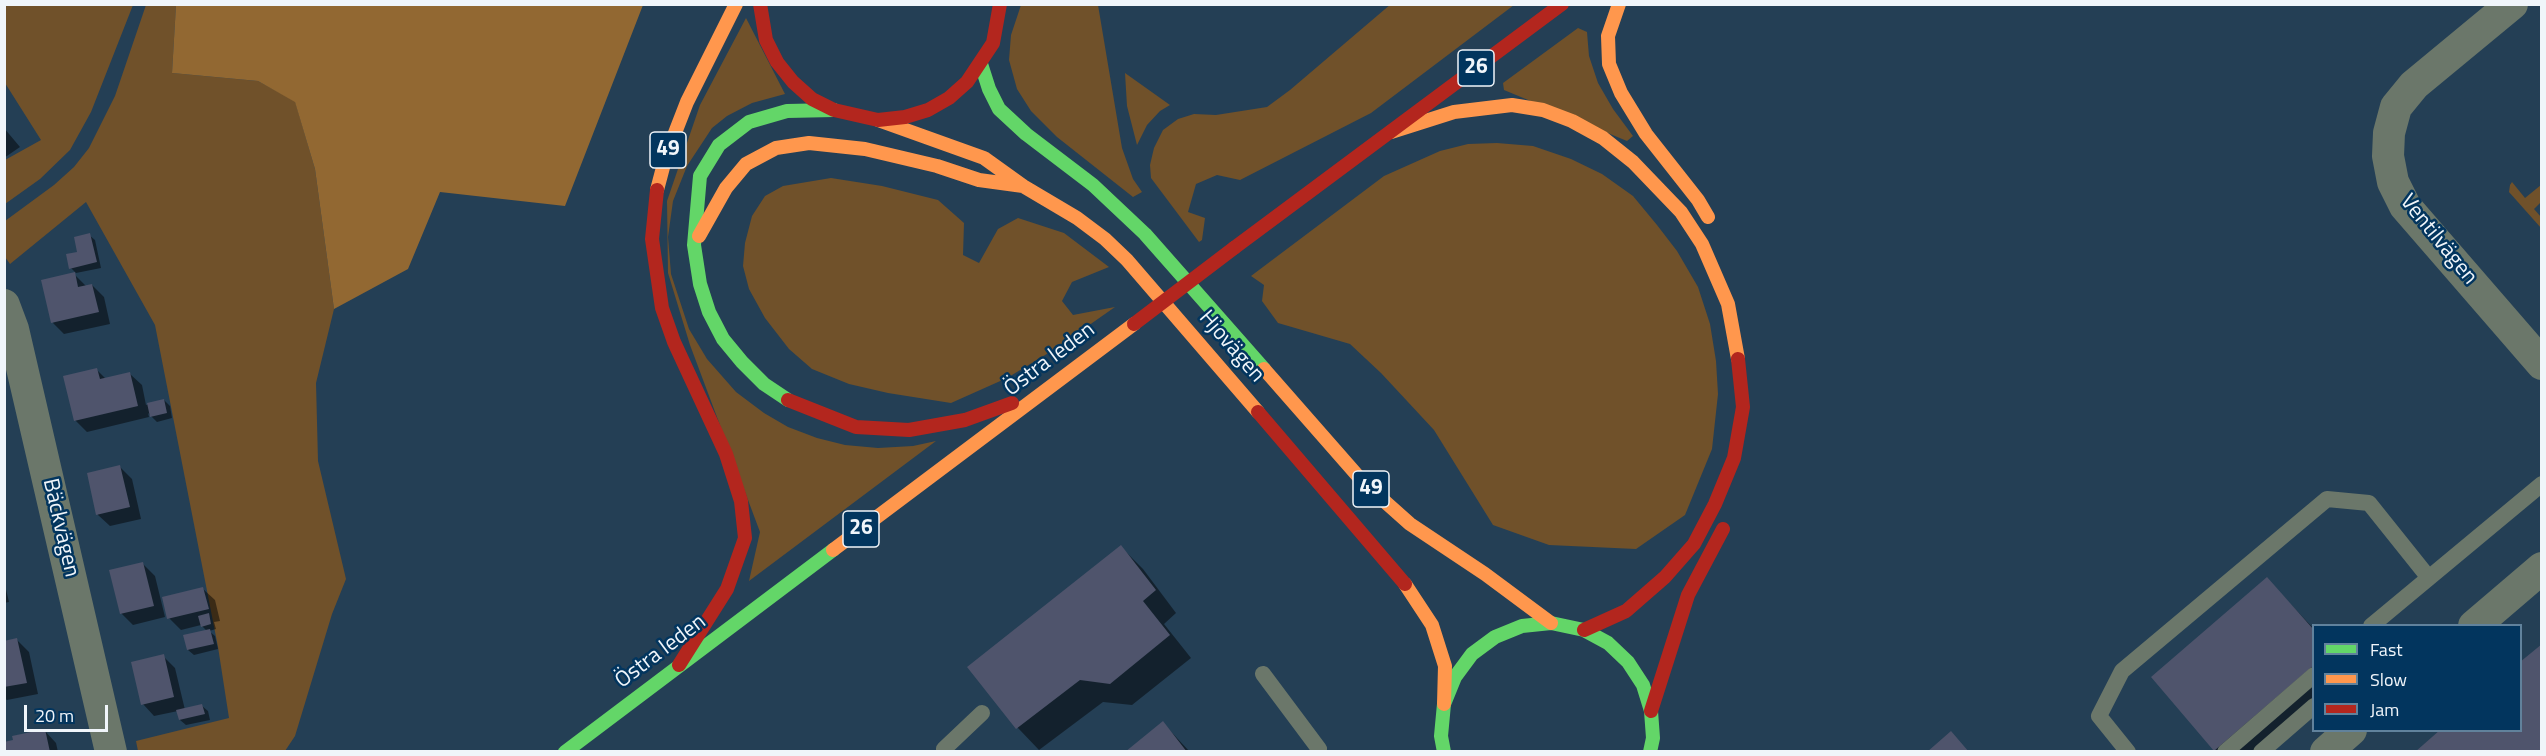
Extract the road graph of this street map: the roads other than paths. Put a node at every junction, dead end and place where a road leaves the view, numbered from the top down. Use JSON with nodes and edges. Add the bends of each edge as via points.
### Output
{"nodes":[{"id":1,"x":736,"y":4,"type":"edge"},
{"id":2,"x":760,"y":4,"type":"edge"},
{"id":3,"x":1562,"y":4,"type":"edge"},
{"id":4,"x":1619,"y":4,"type":"edge"},
{"id":5,"x":2512,"y":4,"type":"edge"},
{"id":6,"x":1001,"y":11,"type":"edge"},
{"id":7,"x":981,"y":64,"type":"junction"},
{"id":8,"x":834,"y":110,"type":"junction"},
{"id":9,"x":878,"y":120,"type":"junction"},
{"id":10,"x":1390,"y":132,"type":"junction"},
{"id":11,"x":1023,"y":186,"type":"junction"},
{"id":12,"x":1715,"y":229,"type":"dead end"},
{"id":13,"x":693,"y":245,"type":"junction"},
{"id":14,"x":4,"y":305,"type":"edge"},
{"id":15,"x":2541,"y":364,"type":"edge"},
{"id":16,"x":1042,"y":393,"type":"junction"},
{"id":17,"x":2541,"y":484,"type":"edge"},
{"id":18,"x":1727,"y":520,"type":"dead end"},
{"id":19,"x":2541,"y":568,"type":"edge"},
{"id":20,"x":2429,"y":578,"type":"junction"},
{"id":21,"x":1551,"y":624,"type":"junction"},
{"id":22,"x":2374,"y":624,"type":"edge"},
{"id":23,"x":2476,"y":624,"type":"edge"},
{"id":24,"x":1584,"y":630,"type":"junction"},
{"id":25,"x":679,"y":665,"type":"junction"},
{"id":26,"x":1263,"y":674,"type":"dead end"},
{"id":27,"x":2312,"y":676,"type":"edge"},
{"id":28,"x":1444,"y":704,"type":"junction"},
{"id":29,"x":2312,"y":707,"type":"edge"},
{"id":30,"x":1651,"y":711,"type":"junction"},
{"id":31,"x":982,"y":713,"type":"dead end"},
{"id":32,"x":111,"y":752,"type":"edge"},
{"id":33,"x":565,"y":752,"type":"edge"},
{"id":34,"x":945,"y":752,"type":"edge"},
{"id":35,"x":1318,"y":752,"type":"edge"},
{"id":36,"x":1444,"y":752,"type":"edge"},
{"id":37,"x":1650,"y":752,"type":"edge"},
{"id":38,"x":2128,"y":752,"type":"edge"},
{"id":39,"x":2225,"y":752,"type":"edge"},
{"id":40,"x":2261,"y":752,"type":"edge"}],
"edges":[{"from":1,"to":25,"type":"main road","number":"49","via":[[687,102],[654,201],[652,240],[662,308],[726,454],[741,501],[745,538],[727,589]]},
{"from":2,"to":8,"type":"main road","via":[[766,40],[777,62],[812,99]]},
{"from":3,"to":10,"type":"main road","name":"Östra leden","number":"26"},
{"from":4,"to":12,"type":"main road","via":[[1608,36],[1609,64],[1621,93]]},
{"from":5,"to":15,"type":"street","name":"Ventilvägen","via":[[2414,85],[2396,107],[2388,156],[2393,182],[2405,206]]},
{"from":6,"to":7,"type":"main road","via":[[993,43]]},
{"from":7,"to":9,"type":"main road","via":[[949,98],[928,110]]},
{"from":7,"to":21,"type":"main road","name":"Hjovägen","number":"49","via":[[999,109],[1093,185],[1145,234],[1364,483],[1410,524]]},
{"from":8,"to":9,"type":"main road"},
{"from":8,"to":13,"type":"main road","via":[[787,111],[749,122],[719,145],[700,176]]},
{"from":9,"to":11,"type":"main road","name":"Hjovägen","number":"49","via":[[984,158]]},
{"from":10,"to":16,"type":"main road","name":"Östra leden","number":"26","bridge":true},
{"from":10,"to":24,"type":"main road","via":[[1454,112],[1512,105],[1543,110],[1572,121],[1603,138],[1633,162],[1681,212],[1702,244],[1728,304],[1740,362],[1743,407],[1734,458],[1715,504],[1694,544],[1665,577],[1626,611]]},
{"from":11,"to":13,"type":"main road","via":[[979,180],[865,149],[809,143],[776,148],[746,164],[726,188]]},
{"from":11,"to":28,"type":"main road","name":"Hjovägen","number":"49","via":[[1077,218],[1127,260],[1403,581],[1432,625],[1445,666]]},
{"from":13,"to":16,"type":"main road","via":[[700,284],[723,339],[764,384],[793,403],[826,417],[855,427],[909,430],[965,420]]},
{"from":14,"to":32,"type":"street","name":"Bäckvägen"},
{"from":16,"to":25,"type":"main road","name":"Östra leden","number":"26"},
{"from":17,"to":20,"type":"lane"},
{"from":18,"to":30,"type":"main road","via":[[1688,595]]},
{"from":19,"to":23,"type":"street"},
{"from":20,"to":22,"type":"lane"},
{"from":20,"to":38,"type":"lane","via":[[2368,503],[2327,499],[2122,671],[2099,716]]},
{"from":21,"to":24,"type":"main road","number":"49"},
{"from":21,"to":28,"type":"main road","number":"49","via":[[1522,626],[1495,637],[1472,654],[1455,677]]},
{"from":24,"to":30,"type":"main road","number":"49","via":[[1608,643],[1628,662],[1643,685]]},
{"from":25,"to":33,"type":"main road","name":"Östra leden","number":"26"},
{"from":26,"to":35,"type":"lane"},
{"from":27,"to":39,"type":"lane"},
{"from":28,"to":36,"type":"main road","number":"49"},
{"from":29,"to":40,"type":"lane"},
{"from":30,"to":37,"type":"main road","number":"49"},
{"from":31,"to":34,"type":"lane"}]}
